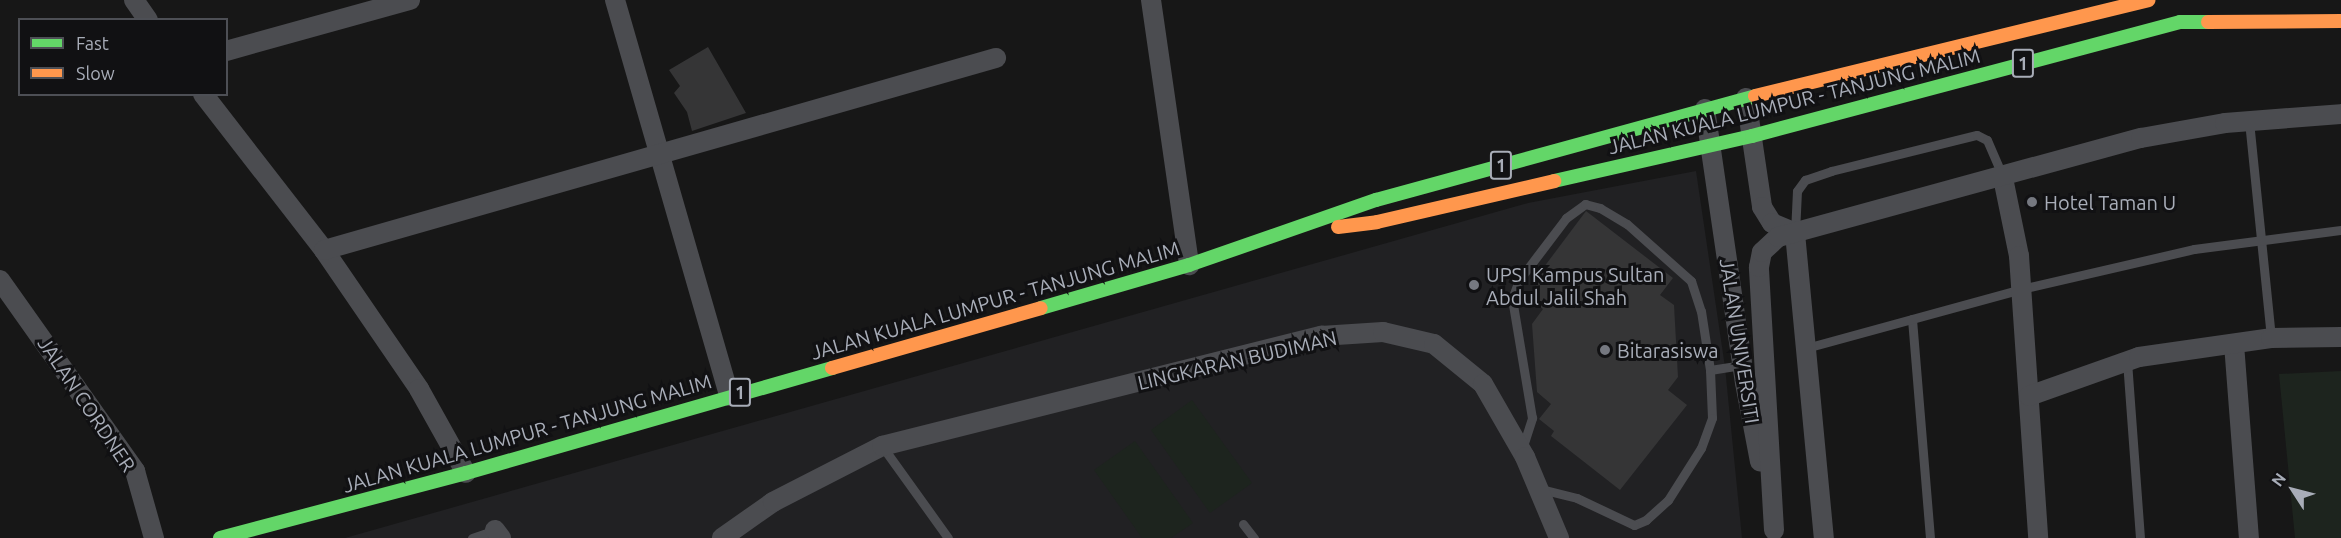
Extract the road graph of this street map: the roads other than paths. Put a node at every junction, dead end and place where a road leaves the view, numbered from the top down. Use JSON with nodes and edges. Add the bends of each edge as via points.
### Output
{"nodes":[{"id":1,"x":134,"y":0,"type":"edge"},
{"id":2,"x":410,"y":0,"type":"edge"},
{"id":3,"x":615,"y":0,"type":"edge"},
{"id":4,"x":1151,"y":0,"type":"edge"},
{"id":5,"x":2148,"y":0,"type":"edge"},
{"id":6,"x":147,"y":18,"type":"edge"},
{"id":7,"x":2341,"y":21,"type":"edge"},
{"id":8,"x":228,"y":50,"type":"edge"},
{"id":9,"x":996,"y":58,"type":"dead end"},
{"id":10,"x":205,"y":96,"type":"edge"},
{"id":11,"x":1746,"y":98,"type":"junction"},
{"id":12,"x":1705,"y":109,"type":"junction"},
{"id":13,"x":2341,"y":114,"type":"edge"},
{"id":14,"x":2249,"y":121,"type":"junction"},
{"id":15,"x":1752,"y":136,"type":"junction"},
{"id":16,"x":1710,"y":143,"type":"junction"},
{"id":17,"x":659,"y":153,"type":"junction"},
{"id":18,"x":2003,"y":178,"type":"junction"},
{"id":19,"x":2341,"y":230,"type":"edge"},
{"id":20,"x":1795,"y":233,"type":"junction"},
{"id":21,"x":1258,"y":238,"type":"junction"},
{"id":22,"x":2261,"y":238,"type":"junction"},
{"id":23,"x":324,"y":250,"type":"junction"},
{"id":24,"x":1189,"y":265,"type":"junction"},
{"id":25,"x":0,"y":280,"type":"edge"},
{"id":26,"x":2021,"y":289,"type":"junction"},
{"id":27,"x":1912,"y":319,"type":"junction"},
{"id":28,"x":2341,"y":337,"type":"edge"},
{"id":29,"x":2271,"y":338,"type":"junction"},
{"id":30,"x":2234,"y":344,"type":"junction"},
{"id":31,"x":1806,"y":348,"type":"junction"},
{"id":32,"x":2127,"y":361,"type":"junction"},
{"id":33,"x":1743,"y":365,"type":"junction"},
{"id":34,"x":1710,"y":370,"type":"junction"},
{"id":35,"x":729,"y":396,"type":"junction"},
{"id":36,"x":2029,"y":396,"type":"junction"},
{"id":37,"x":882,"y":446,"type":"junction"},
{"id":38,"x":1521,"y":451,"type":"junction"},
{"id":39,"x":466,"y":473,"type":"junction"},
{"id":40,"x":1538,"y":489,"type":"junction"},
{"id":41,"x":1243,"y":524,"type":"dead end"},
{"id":42,"x":498,"y":534,"type":"edge"},
{"id":43,"x":1774,"y":534,"type":"edge"},
{"id":44,"x":154,"y":538,"type":"edge"},
{"id":45,"x":220,"y":538,"type":"edge"},
{"id":46,"x":472,"y":538,"type":"edge"},
{"id":47,"x":722,"y":538,"type":"edge"},
{"id":48,"x":948,"y":538,"type":"edge"},
{"id":49,"x":1254,"y":538,"type":"edge"},
{"id":50,"x":1559,"y":538,"type":"edge"},
{"id":51,"x":1824,"y":538,"type":"edge"},
{"id":52,"x":1930,"y":538,"type":"edge"},
{"id":53,"x":2038,"y":538,"type":"edge"},
{"id":54,"x":2140,"y":538,"type":"edge"},
{"id":55,"x":2249,"y":538,"type":"edge"}],
"edges":[{"from":1,"to":6,"type":"street"},
{"from":2,"to":8,"type":"street"},
{"from":3,"to":17,"type":"street"},
{"from":4,"to":24,"type":"street"},
{"from":5,"to":11,"type":"main road","name":"JALAN KUALA LUMPUR - TANJUNG MALIM","number":"1"},
{"from":7,"to":15,"type":"main road","name":"JALAN KUALA LUMPUR - TANJUNG MALIM","number":"1","via":[[2180,22]]},
{"from":9,"to":17,"type":"street"},
{"from":10,"to":23,"type":"street"},
{"from":11,"to":12,"type":"main road","name":"JALAN KUALA LUMPUR - TANJUNG MALIM","number":"1"},
{"from":11,"to":15,"type":"street"},
{"from":12,"to":16,"type":"street","name":"JALAN UNIVERSITI"},
{"from":12,"to":21,"type":"main road","name":"JALAN KUALA LUMPUR - TANJUNG MALIM","number":"1","via":[[1376,200]]},
{"from":13,"to":14,"type":"street"},
{"from":14,"to":18,"type":"street","via":[[2141,138]]},
{"from":14,"to":22,"type":"lane"},
{"from":15,"to":16,"type":"main road","name":"JALAN KUALA LUMPUR - TANJUNG MALIM","number":"1"},
{"from":15,"to":20,"type":"street","via":[[1762,207],[1772,223]]},
{"from":16,"to":21,"type":"main road","name":"JALAN KUALA LUMPUR - TANJUNG MALIM","number":"1","via":[[1377,222]]},
{"from":16,"to":33,"type":"street","name":"JALAN UNIVERSITI"},
{"from":17,"to":23,"type":"street"},
{"from":17,"to":35,"type":"street"},
{"from":18,"to":20,"type":"street"},
{"from":18,"to":20,"type":"lane","via":[[1988,140],[1977,135],[1831,171],[1805,180],[1797,191]]},
{"from":18,"to":26,"type":"street","via":[[2019,256]]},
{"from":19,"to":22,"type":"lane"},
{"from":20,"to":31,"type":"street"},
{"from":20,"to":43,"type":"street","via":[[1778,237],[1770,244],[1762,252],[1759,267]]},
{"from":21,"to":24,"type":"main road","name":"JALAN KUALA LUMPUR - TANJUNG MALIM","number":"1"},
{"from":22,"to":26,"type":"lane","via":[[2194,249]]},
{"from":22,"to":29,"type":"lane"},
{"from":23,"to":39,"type":"street","via":[[419,389]]},
{"from":24,"to":35,"type":"main road","name":"JALAN KUALA LUMPUR - TANJUNG MALIM","number":"1"},
{"from":25,"to":44,"type":"street","name":"JALAN CORDNER","via":[[135,471]]},
{"from":26,"to":27,"type":"lane"},
{"from":26,"to":36,"type":"street"},
{"from":27,"to":31,"type":"lane"},
{"from":27,"to":52,"type":"lane"},
{"from":28,"to":29,"type":"street"},
{"from":29,"to":30,"type":"street"},
{"from":30,"to":32,"type":"street"},
{"from":30,"to":55,"type":"street"},
{"from":31,"to":51,"type":"street"},
{"from":32,"to":36,"type":"street"},
{"from":32,"to":54,"type":"lane"},
{"from":33,"to":34,"type":"lane"},
{"from":33,"to":43,"type":"street","name":"JALAN UNIVERSITI"},
{"from":34,"to":38,"type":"lane","via":[[1701,311],[1691,281],[1627,224],[1585,204],[1566,218],[1519,280],[1512,299],[1532,418]]},
{"from":34,"to":40,"type":"lane","via":[[1712,418],[1701,448],[1668,500],[1646,520],[1634,525],[1577,498]]},
{"from":35,"to":39,"type":"main road","name":"JALAN KUALA LUMPUR - TANJUNG MALIM","number":"1"},
{"from":36,"to":53,"type":"street"},
{"from":37,"to":38,"type":"street","name":"LINGKARAN BUDIMAN","via":[[1321,336],[1383,333],[1434,344],[1483,384]]},
{"from":37,"to":47,"type":"street","name":"LINGKARAN BUDIMAN","via":[[773,502]]},
{"from":37,"to":48,"type":"lane"},
{"from":38,"to":40,"type":"street","name":"LINGKARAN BUDIMAN"},
{"from":39,"to":45,"type":"main road","name":"JALAN KUALA LUMPUR - TANJUNG MALIM","number":"1"},
{"from":40,"to":50,"type":"street","name":"LINGKARAN BUDIMAN"},
{"from":41,"to":49,"type":"lane"},
{"from":42,"to":46,"type":"lane"}]}
